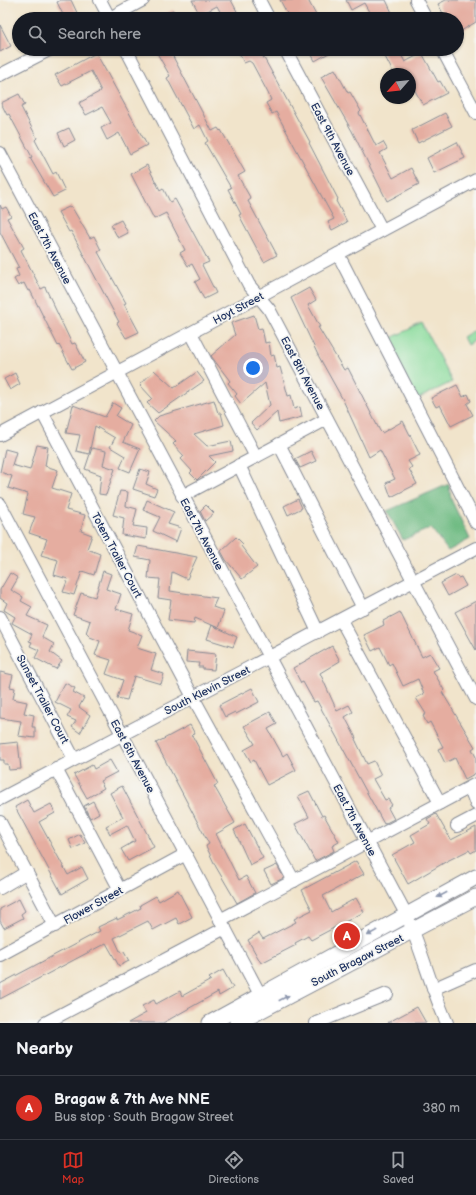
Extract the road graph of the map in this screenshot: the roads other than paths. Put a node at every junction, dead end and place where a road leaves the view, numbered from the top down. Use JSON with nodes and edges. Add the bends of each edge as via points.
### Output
{"nodes":[{"id":1,"x":100,"y":0,"type":"edge"},
{"id":2,"x":143,"y":0,"type":"edge"},
{"id":3,"x":259,"y":0,"type":"edge"},
{"id":4,"x":416,"y":0,"type":"edge"},
{"id":5,"x":106,"y":12,"type":"edge"},
{"id":6,"x":122,"y":12,"type":"edge"},
{"id":7,"x":265,"y":12,"type":"edge"},
{"id":8,"x":422,"y":12,"type":"edge"},
{"id":9,"x":37,"y":56,"type":"edge"},
{"id":10,"x":130,"y":56,"type":"edge"},
{"id":11,"x":289,"y":56,"type":"edge"},
{"id":12,"x":446,"y":56,"type":"edge"},
{"id":13,"x":0,"y":75,"type":"edge"},
{"id":14,"x":476,"y":113,"type":"edge"},
{"id":15,"x":0,"y":153,"type":"edge"},
{"id":16,"x":476,"y":180,"type":"edge"},
{"id":17,"x":382,"y":230,"type":"junction"},
{"id":18,"x":338,"y":254,"type":"junction"},
{"id":19,"x":259,"y":297,"type":"junction"},
{"id":20,"x":191,"y":333,"type":"junction"},
{"id":21,"x":116,"y":372,"type":"junction"},
{"id":22,"x":42,"y":412,"type":"junction"},
{"id":23,"x":327,"y":419,"type":"junction"},
{"id":24,"x":0,"y":435,"type":"edge"},
{"id":25,"x":279,"y":444,"type":"junction"},
{"id":26,"x":256,"y":457,"type":"junction"},
{"id":27,"x":239,"y":466,"type":"junction"},
{"id":28,"x":182,"y":496,"type":"junction"},
{"id":29,"x":0,"y":504,"type":"edge"},
{"id":30,"x":476,"y":523,"type":"edge"},
{"id":31,"x":476,"y":548,"type":"edge"},
{"id":32,"x":413,"y":581,"type":"junction"},
{"id":33,"x":363,"y":608,"type":"junction"},
{"id":34,"x":0,"y":617,"type":"edge"},
{"id":35,"x":341,"y":620,"type":"junction"},
{"id":36,"x":318,"y":632,"type":"junction"},
{"id":37,"x":268,"y":658,"type":"junction"},
{"id":38,"x":193,"y":697,"type":"junction"},
{"id":39,"x":476,"y":699,"type":"edge"},
{"id":40,"x":122,"y":734,"type":"junction"},
{"id":41,"x":74,"y":759,"type":"junction"},
{"id":42,"x":56,"y":769,"type":"junction"},
{"id":43,"x":473,"y":786,"type":"edge"},
{"id":44,"x":0,"y":799,"type":"edge"},
{"id":45,"x":440,"y":803,"type":"junction"},
{"id":46,"x":476,"y":804,"type":"edge"},
{"id":47,"x":476,"y":816,"type":"edge"},
{"id":48,"x":0,"y":822,"type":"edge"},
{"id":49,"x":457,"y":826,"type":"dead end"},
{"id":50,"x":367,"y":842,"type":"junction"},
{"id":51,"x":186,"y":854,"type":"junction"},
{"id":52,"x":26,"y":872,"type":"junction"},
{"id":53,"x":476,"y":876,"type":"edge"},
{"id":54,"x":294,"y":881,"type":"junction"},
{"id":55,"x":0,"y":888,"type":"edge"},
{"id":56,"x":120,"y":890,"type":"junction"},
{"id":57,"x":476,"y":897,"type":"edge"},
{"id":58,"x":406,"y":914,"type":"junction"},
{"id":59,"x":223,"y":924,"type":"junction"},
{"id":60,"x":55,"y":926,"type":"junction"},
{"id":61,"x":414,"y":931,"type":"junction"},
{"id":62,"x":0,"y":955,"type":"edge"},
{"id":63,"x":476,"y":970,"type":"edge"},
{"id":64,"x":433,"y":989,"type":"junction"},
{"id":65,"x":387,"y":994,"type":"dead end"},
{"id":66,"x":264,"y":1001,"type":"junction"},
{"id":67,"x":45,"y":1023,"type":"edge"},
{"id":68,"x":210,"y":1023,"type":"edge"},
{"id":69,"x":237,"y":1023,"type":"edge"},
{"id":70,"x":316,"y":1023,"type":"edge"},
{"id":71,"x":448,"y":1023,"type":"edge"}],
"edges":[{"from":1,"to":5,"type":"street"},
{"from":2,"to":6,"type":"street"},
{"from":3,"to":7,"type":"street"},
{"from":4,"to":8,"type":"street"},
{"from":9,"to":13,"type":"street"},
{"from":10,"to":19,"type":"street","name":"East 8th Avenue","via":[[249,285]]},
{"from":11,"to":17,"type":"street","name":"East 9th Avenue"},
{"from":12,"to":14,"type":"street"},
{"from":15,"to":21,"type":"street","name":"East 7th Avenue"},
{"from":16,"to":17,"type":"street","name":"Hoyt Street"},
{"from":17,"to":18,"type":"street","name":"Hoyt Street"},
{"from":18,"to":19,"type":"street","name":"Hoyt Street"},
{"from":18,"to":30,"type":"street"},
{"from":19,"to":20,"type":"street","name":"Hoyt Street"},
{"from":19,"to":23,"type":"street","name":"East 8th Avenue","via":[[269,309]]},
{"from":20,"to":21,"type":"street","name":"Hoyt Street"},
{"from":20,"to":26,"type":"street"},
{"from":21,"to":22,"type":"street","name":"Hoyt Street"},
{"from":21,"to":28,"type":"street","name":"East 7th Avenue"},
{"from":22,"to":24,"type":"street","name":"Hoyt Street"},
{"from":22,"to":38,"type":"street","name":"Totem Trailer Court"},
{"from":23,"to":25,"type":"street"},
{"from":23,"to":32,"type":"street","name":"East 8th Avenue"},
{"from":25,"to":26,"type":"street"},
{"from":25,"to":33,"type":"street"},
{"from":26,"to":27,"type":"street"},
{"from":27,"to":28,"type":"street"},
{"from":27,"to":36,"type":"street"},
{"from":28,"to":37,"type":"street","name":"East 7th Avenue"},
{"from":29,"to":40,"type":"street","name":"East 6th Avenue"},
{"from":31,"to":32,"type":"street","name":"South Klevin Street"},
{"from":32,"to":33,"type":"street","name":"South Klevin Street"},
{"from":32,"to":39,"type":"street","name":"East 8th Avenue"},
{"from":33,"to":35,"type":"street","name":"South Klevin Street"},
{"from":34,"to":41,"type":"street","name":"Sunset Trailer Court"},
{"from":35,"to":36,"type":"street","name":"South Klevin Street"},
{"from":35,"to":45,"type":"street"},
{"from":36,"to":37,"type":"street","name":"South Klevin Street"},
{"from":37,"to":38,"type":"street","name":"South Klevin Street"},
{"from":37,"to":50,"type":"street","name":"East 7th Avenue"},
{"from":38,"to":40,"type":"street","name":"South Klevin Street"},
{"from":38,"to":54,"type":"street","name":"Totem Trailer Court"},
{"from":40,"to":41,"type":"street","name":"South Klevin Street"},
{"from":40,"to":51,"type":"street","name":"East 6th Avenue"},
{"from":41,"to":42,"type":"street","name":"South Klevin Street"},
{"from":42,"to":44,"type":"street","name":"South Klevin Street"},
{"from":42,"to":56,"type":"street"},
{"from":43,"to":45,"type":"street"},
{"from":43,"to":46,"type":"street"},
{"from":45,"to":50,"type":"street"},
{"from":47,"to":49,"type":"street"},
{"from":48,"to":52,"type":"street"},
{"from":50,"to":54,"type":"street"},
{"from":50,"to":58,"type":"street","name":"East 7th Avenue"},
{"from":51,"to":56,"type":"street","name":"Flower Street"},
{"from":51,"to":59,"type":"street","name":"East 6th Avenue"},
{"from":52,"to":55,"type":"street"},
{"from":52,"to":60,"type":"street"},
{"from":53,"to":58,"type":"main road","name":"South Bragaw Street","one_way":true},
{"from":54,"to":59,"type":"street"},
{"from":56,"to":60,"type":"street","name":"Flower Street"},
{"from":57,"to":61,"type":"main road","name":"South Bragaw Street"},
{"from":58,"to":61,"type":"street","name":"East 7th Avenue"},
{"from":58,"to":66,"type":"main road","name":"South Bragaw Street","one_way":true},
{"from":59,"to":66,"type":"street","name":"East 6th Avenue"},
{"from":59,"to":67,"type":"street"},
{"from":60,"to":62,"type":"street","name":"Flower Street"},
{"from":61,"to":64,"type":"street","name":"East 7th Avenue"},
{"from":66,"to":61,"type":"main road","name":"South Bragaw Street","one_way":true},
{"from":63,"to":64,"type":"street"},
{"from":64,"to":71,"type":"street","name":"East 7th Avenue"},
{"from":65,"to":70,"type":"street"},
{"from":66,"to":68,"type":"main road","name":"South Bragaw Street"},
{"from":66,"to":69,"type":"main road","name":"South Bragaw Street"}]}
